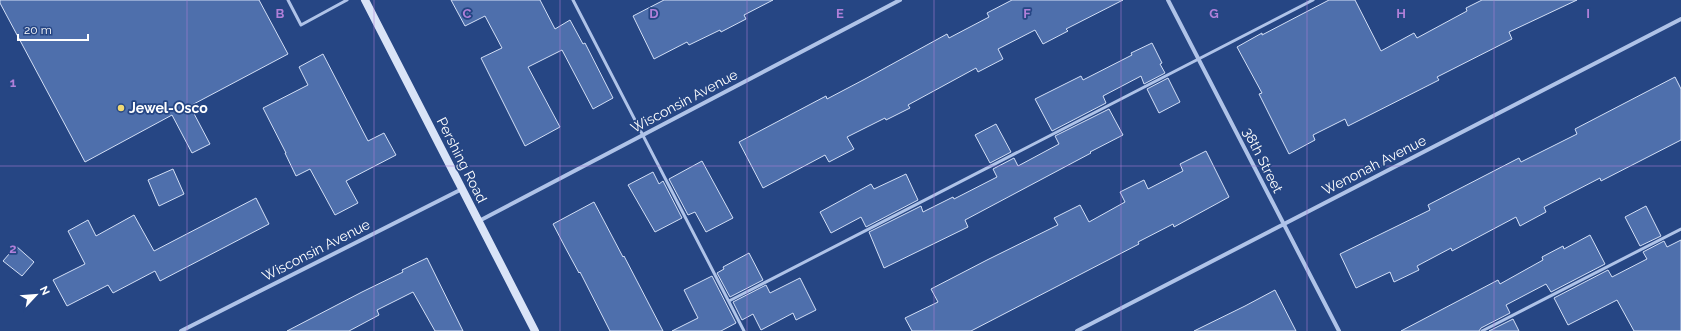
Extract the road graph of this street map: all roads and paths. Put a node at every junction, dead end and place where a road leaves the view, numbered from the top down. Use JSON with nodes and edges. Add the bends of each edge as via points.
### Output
{"nodes":[{"id":1,"x":288,"y":0,"type":"edge"},
{"id":2,"x":347,"y":0,"type":"edge"},
{"id":3,"x":365,"y":0,"type":"edge"},
{"id":4,"x":573,"y":0,"type":"edge"},
{"id":5,"x":900,"y":0,"type":"edge"},
{"id":6,"x":1168,"y":0,"type":"edge"},
{"id":7,"x":1313,"y":0,"type":"edge"},
{"id":8,"x":1681,"y":19,"type":"edge"},
{"id":9,"x":1199,"y":60,"type":"junction"},
{"id":10,"x":643,"y":136,"type":"junction"},
{"id":11,"x":462,"y":189,"type":"junction"},
{"id":12,"x":479,"y":221,"type":"junction"},
{"id":13,"x":1284,"y":224,"type":"junction"},
{"id":14,"x":1681,"y":229,"type":"edge"},
{"id":15,"x":728,"y":301,"type":"junction"},
{"id":16,"x":181,"y":331,"type":"edge"},
{"id":17,"x":536,"y":331,"type":"edge"},
{"id":18,"x":744,"y":331,"type":"edge"},
{"id":19,"x":1077,"y":331,"type":"edge"},
{"id":20,"x":1339,"y":331,"type":"edge"},
{"id":21,"x":1482,"y":331,"type":"edge"}],
"edges":[{"from":1,"to":2,"type":"lane","via":[[301,25]]},
{"from":3,"to":11,"type":"main road","name":"Pershing Road"},
{"from":4,"to":10,"type":"lane"},
{"from":5,"to":10,"type":"street","name":"Wisconsin Avenue"},
{"from":6,"to":9,"type":"street","name":"38th Street"},
{"from":7,"to":9,"type":"lane"},
{"from":8,"to":13,"type":"street","name":"Wenonah Avenue"},
{"from":9,"to":13,"type":"street","name":"38th Street"},
{"from":9,"to":15,"type":"lane"},
{"from":10,"to":12,"type":"street","name":"Wisconsin Avenue"},
{"from":10,"to":15,"type":"lane"},
{"from":11,"to":12,"type":"main road","name":"Pershing Road"},
{"from":11,"to":16,"type":"street","name":"Wisconsin Avenue"},
{"from":12,"to":17,"type":"main road","name":"Pershing Road"},
{"from":13,"to":19,"type":"street","name":"Wenonah Avenue"},
{"from":13,"to":20,"type":"street","name":"38th Street"},
{"from":14,"to":21,"type":"lane"},
{"from":15,"to":18,"type":"lane"}]}
